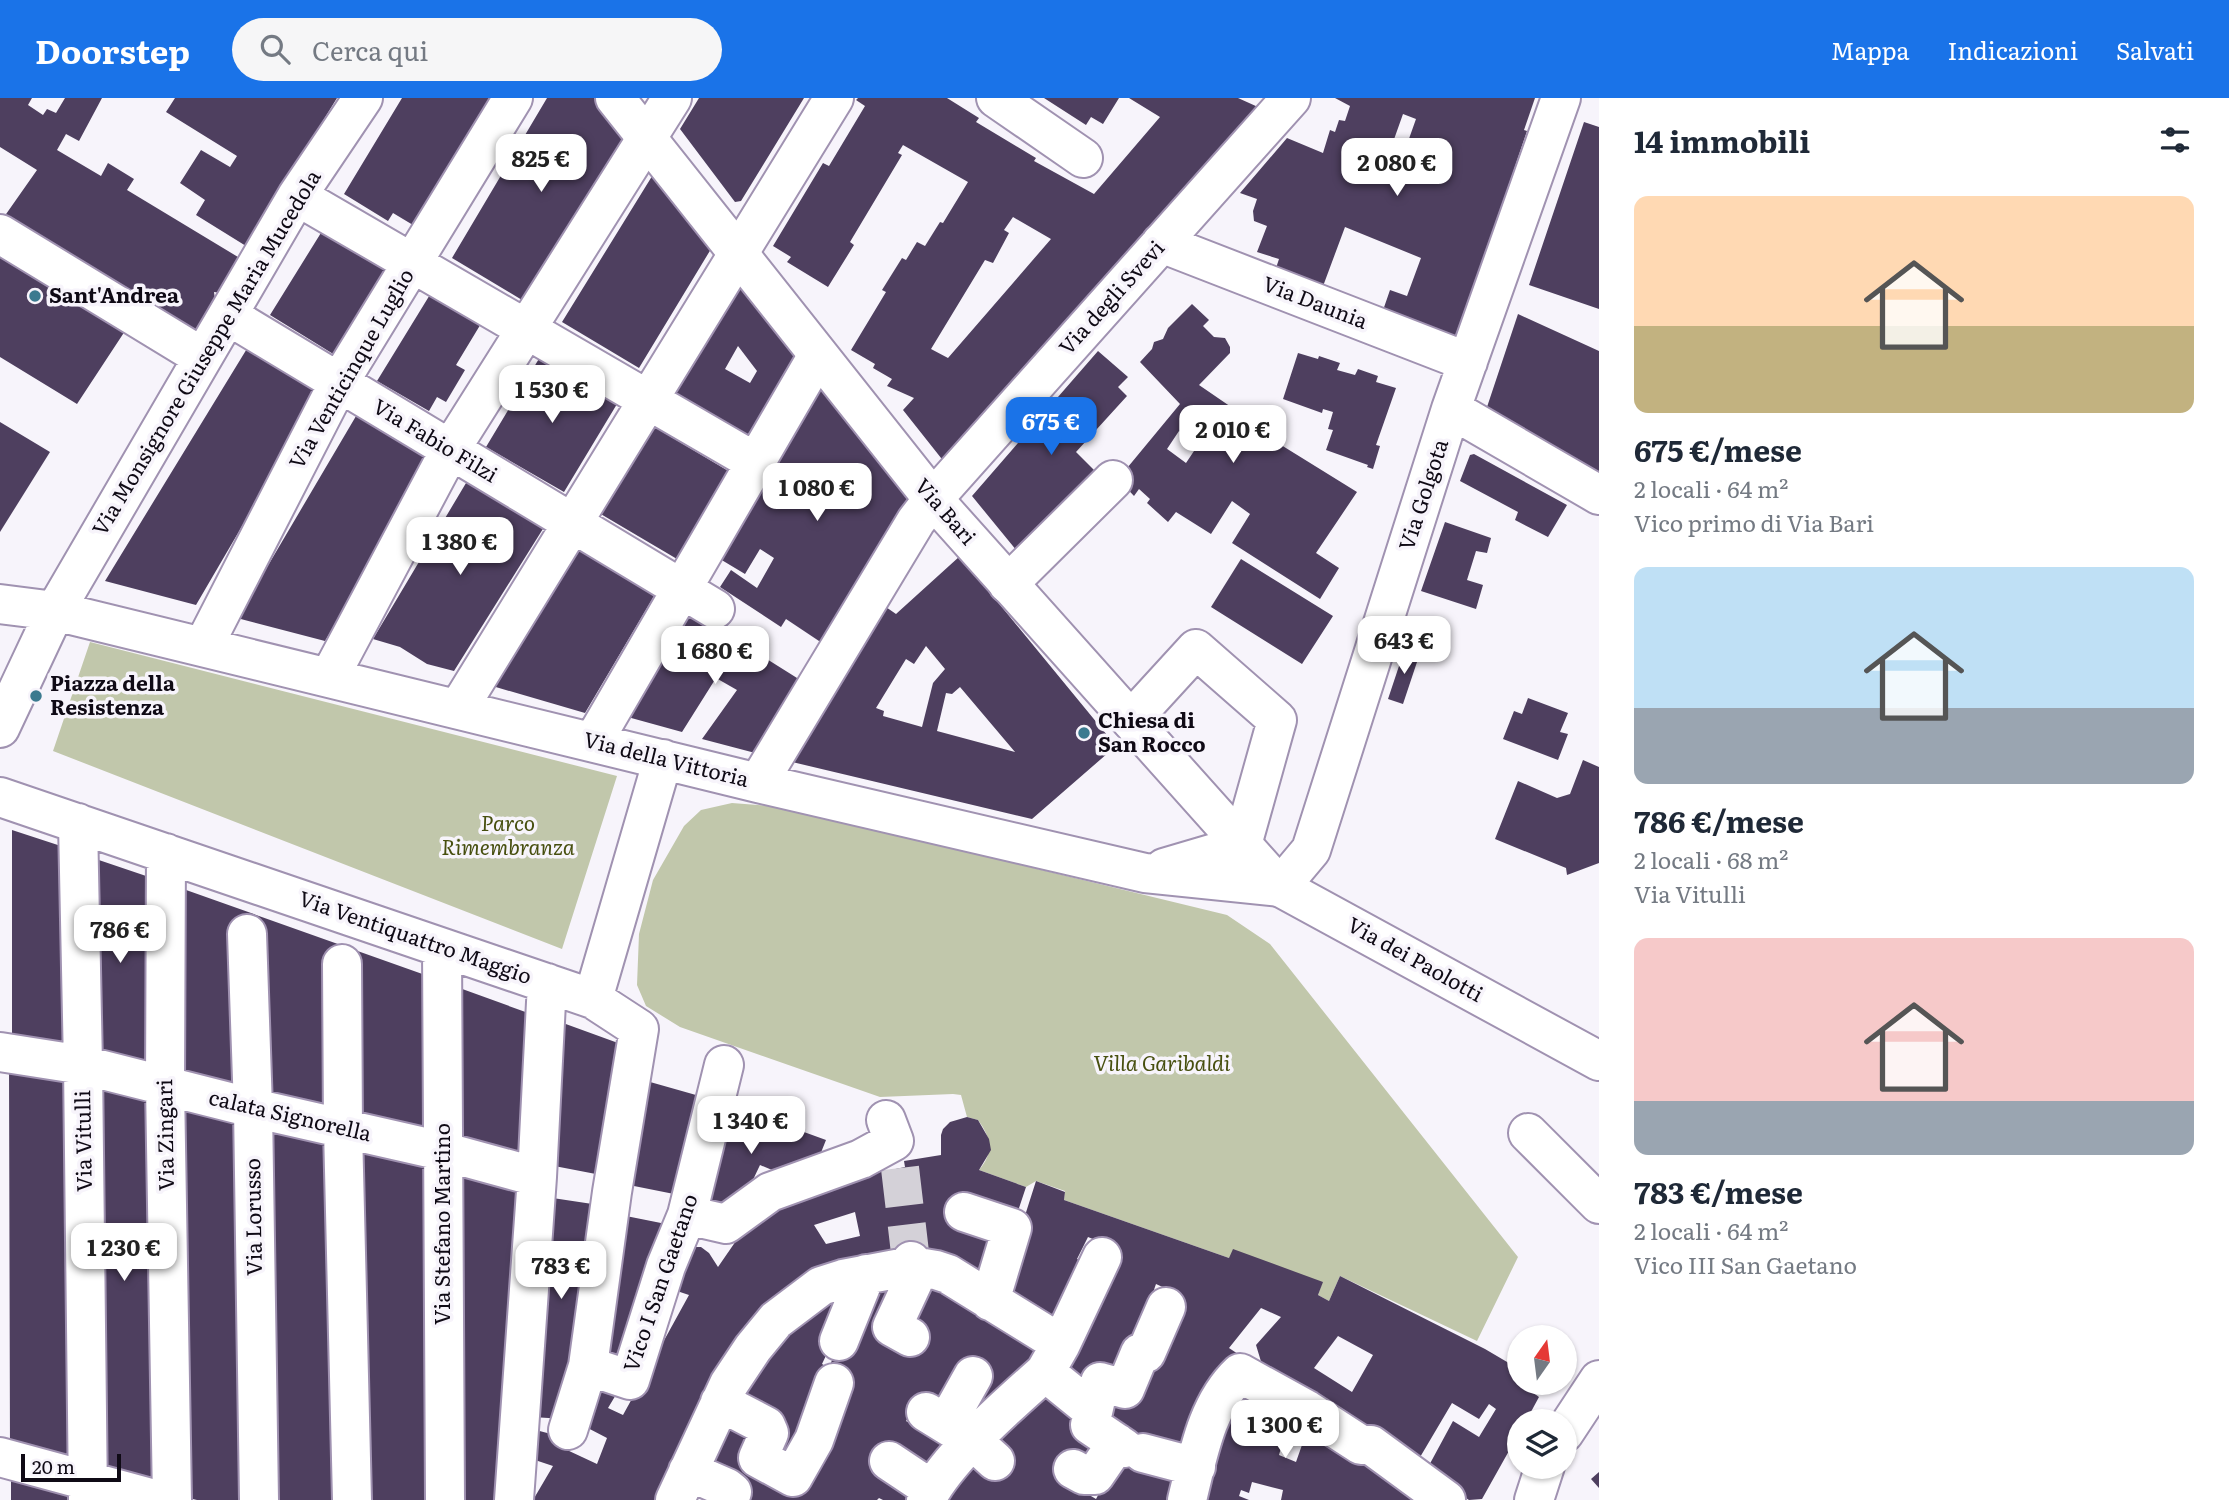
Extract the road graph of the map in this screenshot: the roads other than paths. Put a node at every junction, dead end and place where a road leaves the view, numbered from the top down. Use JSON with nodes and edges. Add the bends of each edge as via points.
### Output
{"nodes":[{"id":1,"x":363,"y":98,"type":"edge"},
{"id":2,"x":513,"y":98,"type":"edge"},
{"id":3,"x":614,"y":98,"type":"edge"},
{"id":4,"x":672,"y":98,"type":"edge"},
{"id":5,"x":834,"y":98,"type":"edge"},
{"id":6,"x":996,"y":98,"type":"edge"},
{"id":7,"x":1291,"y":98,"type":"edge"},
{"id":8,"x":1561,"y":98,"type":"edge"},
{"id":9,"x":647,"y":140,"type":"junction"},
{"id":10,"x":1083,"y":158,"type":"dead end"},
{"id":11,"x":297,"y":196,"type":"junction"},
{"id":12,"x":0,"y":234,"type":"edge"},
{"id":13,"x":1161,"y":243,"type":"junction"},
{"id":14,"x":739,"y":255,"type":"junction"},
{"id":15,"x":412,"y":263,"type":"junction"},
{"id":16,"x":229,"y":316,"type":"junction"},
{"id":17,"x":526,"y":329,"type":"junction"},
{"id":18,"x":818,"y":355,"type":"junction"},
{"id":19,"x":202,"y":358,"type":"junction"},
{"id":20,"x":1468,"y":362,"type":"junction"},
{"id":21,"x":338,"y":384,"type":"junction"},
{"id":22,"x":648,"y":400,"type":"junction"},
{"id":23,"x":1451,"y":410,"type":"junction"},
{"id":24,"x":450,"y":450,"type":"junction"},
{"id":25,"x":755,"y":462,"type":"junction"},
{"id":26,"x":1113,"y":480,"type":"dead end"},
{"id":27,"x":1599,"y":495,"type":"edge"},
{"id":28,"x":933,"y":499,"type":"junction"},
{"id":29,"x":571,"y":523,"type":"junction"},
{"id":30,"x":1008,"y":583,"type":"junction"},
{"id":31,"x":680,"y":589,"type":"junction"},
{"id":32,"x":0,"y":604,"type":"edge"},
{"id":33,"x":715,"y":609,"type":"dead end"},
{"id":34,"x":50,"y":622,"type":"junction"},
{"id":35,"x":203,"y":647,"type":"junction"},
{"id":36,"x":330,"y":678,"type":"junction"},
{"id":37,"x":458,"y":709,"type":"junction"},
{"id":38,"x":1131,"y":720,"type":"junction"},
{"id":39,"x":0,"y":728,"type":"edge"},
{"id":40,"x":593,"y":742,"type":"junction"},
{"id":41,"x":663,"y":759,"type":"junction"},
{"id":42,"x":758,"y":783,"type":"junction"},
{"id":43,"x":0,"y":797,"type":"edge"},
{"id":44,"x":78,"y":823,"type":"junction"},
{"id":45,"x":1242,"y":845,"type":"junction"},
{"id":46,"x":166,"y":853,"type":"junction"},
{"id":47,"x":1145,"y":873,"type":"junction"},
{"id":48,"x":1280,"y":887,"type":"junction"},
{"id":49,"x":246,"y":908,"type":"junction"},
{"id":50,"x":342,"y":941,"type":"junction"},
{"id":51,"x":442,"y":947,"type":"junction"},
{"id":52,"x":547,"y":983,"type":"junction"},
{"id":53,"x":593,"y":999,"type":"junction"},
{"id":54,"x":0,"y":1052,"type":"edge"},
{"id":55,"x":1599,"y":1061,"type":"edge"},
{"id":56,"x":83,"y":1065,"type":"junction"},
{"id":57,"x":724,"y":1065,"type":"dead end"},
{"id":58,"x":165,"y":1086,"type":"junction"},
{"id":59,"x":253,"y":1108,"type":"junction"},
{"id":60,"x":343,"y":1129,"type":"junction"},
{"id":61,"x":1528,"y":1133,"type":"dead end"},
{"id":62,"x":893,"y":1143,"type":"dead end"},
{"id":63,"x":442,"y":1151,"type":"junction"},
{"id":64,"x":537,"y":1177,"type":"junction"},
{"id":65,"x":1599,"y":1204,"type":"edge"},
{"id":66,"x":964,"y":1212,"type":"dead end"},
{"id":67,"x":687,"y":1215,"type":"junction"},
{"id":68,"x":1102,"y":1257,"type":"dead end"},
{"id":69,"x":912,"y":1264,"type":"junction"},
{"id":70,"x":866,"y":1274,"type":"junction"},
{"id":71,"x":990,"y":1301,"type":"junction"},
{"id":72,"x":1166,"y":1307,"type":"dead end"},
{"id":73,"x":910,"y":1337,"type":"dead end"},
{"id":74,"x":839,"y":1341,"type":"dead end"},
{"id":75,"x":1053,"y":1358,"type":"junction"},
{"id":76,"x":588,"y":1366,"type":"junction"},
{"id":77,"x":973,"y":1376,"type":"dead end"},
{"id":78,"x":1599,"y":1380,"type":"edge"},
{"id":79,"x":834,"y":1383,"type":"dead end"},
{"id":80,"x":720,"y":1402,"type":"junction"},
{"id":81,"x":1093,"y":1411,"type":"junction"},
{"id":82,"x":1577,"y":1413,"type":"edge"},
{"id":83,"x":568,"y":1430,"type":"dead end"},
{"id":84,"x":962,"y":1437,"type":"junction"},
{"id":85,"x":1128,"y":1448,"type":"junction"},
{"id":86,"x":0,"y":1457,"type":"edge"},
{"id":87,"x":889,"y":1461,"type":"dead end"},
{"id":88,"x":1073,"y":1469,"type":"dead end"},
{"id":89,"x":1541,"y":1479,"type":"edge"},
{"id":90,"x":1191,"y":1483,"type":"edge"},
{"id":91,"x":682,"y":1486,"type":"edge"},
{"id":92,"x":88,"y":1490,"type":"edge"},
{"id":93,"x":931,"y":1491,"type":"edge"},
{"id":94,"x":158,"y":1500,"type":"edge"},
{"id":95,"x":172,"y":1500,"type":"edge"},
{"id":96,"x":259,"y":1500,"type":"edge"},
{"id":97,"x":352,"y":1500,"type":"edge"},
{"id":98,"x":445,"y":1500,"type":"edge"},
{"id":99,"x":514,"y":1500,"type":"edge"},
{"id":100,"x":729,"y":1500,"type":"edge"},
{"id":101,"x":1446,"y":1500,"type":"edge"},
{"id":102,"x":1534,"y":1500,"type":"edge"}],
"edges":[{"from":1,"to":11,"type":"street","name":"Via Monsignore Giuseppe Maria Mucedola"},
{"from":2,"to":15,"type":"street","name":"Via Venticinque Luglio"},
{"from":3,"to":9,"type":"street","name":"Via Bari"},
{"from":4,"to":9,"type":"street"},
{"from":5,"to":14,"type":"street"},
{"from":6,"to":10,"type":"street"},
{"from":7,"to":13,"type":"street","name":"Via degli Svevi"},
{"from":8,"to":20,"type":"street","name":"Via Golgota"},
{"from":9,"to":14,"type":"street","name":"Via Bari"},
{"from":9,"to":17,"type":"street"},
{"from":11,"to":15,"type":"street"},
{"from":11,"to":16,"type":"street","name":"Via Monsignore Giuseppe Maria Mucedola"},
{"from":12,"to":19,"type":"street"},
{"from":13,"to":20,"type":"street","name":"Via Daunia"},
{"from":13,"to":28,"type":"street","name":"Via degli Svevi"},
{"from":14,"to":18,"type":"street","name":"Via Bari"},
{"from":14,"to":22,"type":"street"},
{"from":15,"to":17,"type":"street"},
{"from":15,"to":21,"type":"street","name":"Via Venticinque Luglio"},
{"from":16,"to":19,"type":"street","name":"Via Monsignore Giuseppe Maria Mucedola"},
{"from":16,"to":21,"type":"street","name":"Via Fabio Filzi"},
{"from":17,"to":22,"type":"street"},
{"from":17,"to":24,"type":"street"},
{"from":18,"to":25,"type":"street"},
{"from":18,"to":28,"type":"street","name":"Via Bari"},
{"from":19,"to":34,"type":"street","name":"Via Monsignore Giuseppe Maria Mucedola"},
{"from":20,"to":23,"type":"street","name":"Via Golgota"},
{"from":21,"to":24,"type":"street","name":"Via Fabio Filzi"},
{"from":21,"to":35,"type":"street","name":"Via Venticinque Luglio"},
{"from":22,"to":25,"type":"street"},
{"from":22,"to":29,"type":"street"},
{"from":23,"to":27,"type":"street"},
{"from":23,"to":48,"type":"street","name":"Via Golgota","via":[[1311,850]]},
{"from":24,"to":29,"type":"street","name":"Via Fabio Filzi"},
{"from":24,"to":36,"type":"street"},
{"from":25,"to":31,"type":"street"},
{"from":26,"to":30,"type":"street"},
{"from":28,"to":30,"type":"street","name":"Via Bari"},
{"from":28,"to":42,"type":"street","name":"Via degli Svevi"},
{"from":29,"to":31,"type":"street","name":"Via Fabio Filzi"},
{"from":29,"to":37,"type":"street"},
{"from":30,"to":38,"type":"street","name":"Via Bari"},
{"from":31,"to":33,"type":"street","name":"Via Fabio Filzi"},
{"from":31,"to":40,"type":"street"},
{"from":32,"to":34,"type":"street","name":"Via della Vittoria"},
{"from":34,"to":35,"type":"street","name":"Via della Vittoria"},
{"from":34,"to":39,"type":"street"},
{"from":35,"to":36,"type":"street","name":"Via della Vittoria"},
{"from":36,"to":37,"type":"street","name":"Via della Vittoria"},
{"from":37,"to":40,"type":"street","name":"Via della Vittoria"},
{"from":38,"to":45,"type":"street","name":"Via Bari"},
{"from":38,"to":45,"type":"street","via":[[1196,649],[1277,720]]},
{"from":40,"to":41,"type":"street","name":"Via della Vittoria"},
{"from":41,"to":42,"type":"street","name":"Via della Vittoria"},
{"from":41,"to":53,"type":"street"},
{"from":42,"to":47,"type":"street","name":"Via della Vittoria"},
{"from":43,"to":44,"type":"street","name":"Via Ventiquattro Maggio"},
{"from":44,"to":46,"type":"street","name":"Via Ventiquattro Maggio"},
{"from":44,"to":56,"type":"street","name":"Via Vitulli"},
{"from":45,"to":47,"type":"street"},
{"from":45,"to":48,"type":"street","name":"Via dei Paolotti"},
{"from":46,"to":49,"type":"street","name":"Via Ventiquattro Maggio"},
{"from":46,"to":58,"type":"street","name":"Via Zingari"},
{"from":47,"to":48,"type":"street","name":"Via della Vittoria"},
{"from":48,"to":55,"type":"street","name":"Via dei Paolotti"},
{"from":49,"to":50,"type":"street","name":"Via Ventiquattro Maggio"},
{"from":49,"to":59,"type":"street","name":"Via Lorusso"},
{"from":50,"to":51,"type":"street","name":"Via Ventiquattro Maggio"},
{"from":50,"to":60,"type":"street"},
{"from":51,"to":52,"type":"street","name":"Via Ventiquattro Maggio"},
{"from":51,"to":63,"type":"street","name":"Via Stefano Martino"},
{"from":52,"to":53,"type":"street","name":"Via Ventiquattro Maggio"},
{"from":52,"to":64,"type":"street"},
{"from":53,"to":76,"type":"street","name":"Via Ventiquattro Maggio","via":[[639,1029]]},
{"from":54,"to":56,"type":"street","name":"calata Signorella"},
{"from":56,"to":58,"type":"street","name":"calata Signorella"},
{"from":56,"to":92,"type":"street","name":"Via Vitulli"},
{"from":57,"to":67,"type":"street","name":"Vico I San Gaetano"},
{"from":58,"to":59,"type":"street","name":"calata Signorella"},
{"from":58,"to":95,"type":"street","name":"Via Zingari"},
{"from":59,"to":60,"type":"street","name":"calata Signorella"},
{"from":59,"to":96,"type":"street","name":"Via Lorusso"},
{"from":60,"to":63,"type":"street","name":"calata Signorella"},
{"from":60,"to":97,"type":"street"},
{"from":61,"to":65,"type":"street"},
{"from":62,"to":67,"type":"street","via":[[770,1192],[726,1224]]},
{"from":63,"to":64,"type":"street","name":"calata Signorella"},
{"from":63,"to":98,"type":"street","name":"Via Stefano Martino"},
{"from":64,"to":99,"type":"street"},
{"from":66,"to":71,"type":"street","via":[[1012,1228]]},
{"from":67,"to":76,"type":"street","name":"Vico I San Gaetano","via":[[630,1381]]},
{"from":68,"to":75,"type":"street"},
{"from":69,"to":70,"type":"street"},
{"from":69,"to":71,"type":"street","via":[[948,1273]]},
{"from":69,"to":73,"type":"street","via":[[913,1282],[892,1327]]},
{"from":70,"to":74,"type":"street"},
{"from":70,"to":80,"type":"street","via":[[821,1286],[776,1320]]},
{"from":71,"to":75,"type":"street"},
{"from":72,"to":81,"type":"street","via":[[1125,1389],[1100,1382]]},
{"from":75,"to":81,"type":"street"},
{"from":75,"to":84,"type":"street"},
{"from":76,"to":83,"type":"street"},
{"from":77,"to":84,"type":"street"},
{"from":78,"to":82,"type":"street"},
{"from":79,"to":80,"type":"street","via":[[814,1440],[793,1478],[758,1458],[769,1433],[766,1426]]},
{"from":80,"to":91,"type":"street"},
{"from":81,"to":85,"type":"street","via":[[1090,1425]]},
{"from":84,"to":93,"type":"street"},
{"from":85,"to":88,"type":"street","via":[[1094,1475]]},
{"from":85,"to":90,"type":"street"},
{"from":86,"to":92,"type":"street"},
{"from":87,"to":93,"type":"street"},
{"from":89,"to":102,"type":"street"},
{"from":90,"to":101,"type":"street","via":[[1206,1426],[1229,1383],[1240,1373],[1254,1379],[1303,1426],[1371,1445]]},
{"from":91,"to":100,"type":"street","via":[[727,1488],[732,1492]]},
{"from":92,"to":94,"type":"street"}]}
